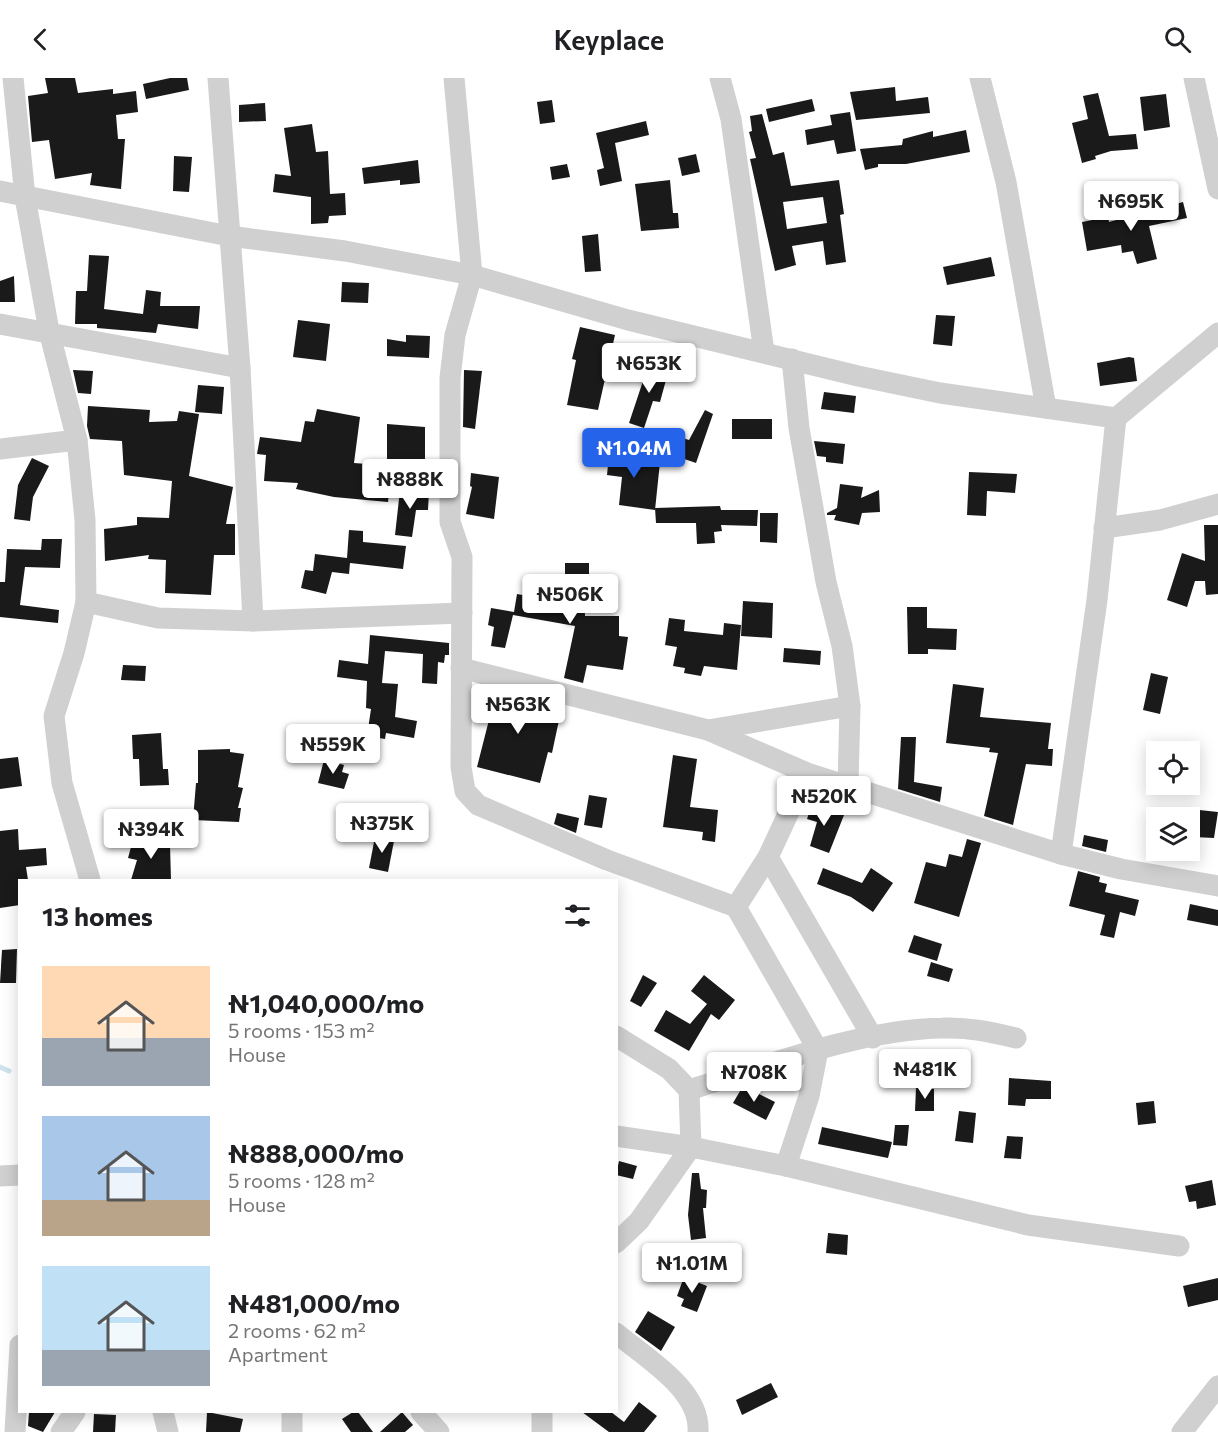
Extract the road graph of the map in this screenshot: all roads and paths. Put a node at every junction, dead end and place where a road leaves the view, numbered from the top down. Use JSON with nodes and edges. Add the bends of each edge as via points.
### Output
{"nodes":[{"id":1,"x":13,"y":78,"type":"edge"},
{"id":2,"x":218,"y":78,"type":"edge"},
{"id":3,"x":454,"y":78,"type":"edge"},
{"id":4,"x":720,"y":78,"type":"edge"},
{"id":5,"x":980,"y":78,"type":"edge"},
{"id":6,"x":1194,"y":78,"type":"edge"},
{"id":7,"x":1218,"y":189,"type":"edge"},
{"id":8,"x":0,"y":191,"type":"edge"},
{"id":9,"x":25,"y":197,"type":"junction"},
{"id":10,"x":229,"y":236,"type":"junction"},
{"id":11,"x":472,"y":275,"type":"junction"},
{"id":12,"x":0,"y":324,"type":"edge"},
{"id":13,"x":49,"y":331,"type":"junction"},
{"id":14,"x":1218,"y":333,"type":"edge"},
{"id":15,"x":764,"y":352,"type":"junction"},
{"id":16,"x":792,"y":359,"type":"junction"},
{"id":17,"x":240,"y":368,"type":"junction"},
{"id":18,"x":1046,"y":408,"type":"junction"},
{"id":19,"x":1116,"y":418,"type":"junction"},
{"id":20,"x":76,"y":440,"type":"junction"},
{"id":21,"x":0,"y":449,"type":"edge"},
{"id":22,"x":1218,"y":504,"type":"edge"},
{"id":23,"x":1104,"y":528,"type":"junction"},
{"id":24,"x":86,"y":602,"type":"junction"},
{"id":25,"x":462,"y":612,"type":"junction"},
{"id":26,"x":253,"y":621,"type":"junction"},
{"id":27,"x":461,"y":668,"type":"junction"},
{"id":28,"x":850,"y":706,"type":"junction"},
{"id":29,"x":708,"y":730,"type":"junction"},
{"id":30,"x":807,"y":773,"type":"junction"},
{"id":31,"x":848,"y":784,"type":"junction"},
{"id":32,"x":1061,"y":854,"type":"junction"},
{"id":33,"x":768,"y":857,"type":"junction"},
{"id":34,"x":90,"y":879,"type":"edge"},
{"id":35,"x":1218,"y":886,"type":"edge"},
{"id":36,"x":736,"y":907,"type":"junction"},
{"id":37,"x":618,"y":1037,"type":"edge"},
{"id":38,"x":873,"y":1038,"type":"junction"},
{"id":39,"x":1016,"y":1038,"type":"dead end"},
{"id":40,"x":818,"y":1050,"type":"junction"},
{"id":41,"x":689,"y":1090,"type":"junction"},
{"id":42,"x":618,"y":1136,"type":"edge"},
{"id":43,"x":691,"y":1147,"type":"junction"},
{"id":44,"x":786,"y":1166,"type":"junction"},
{"id":45,"x":18,"y":1175,"type":"edge"},
{"id":46,"x":0,"y":1176,"type":"edge"},
{"id":47,"x":618,"y":1241,"type":"edge"},
{"id":48,"x":1179,"y":1246,"type":"dead end"},
{"id":49,"x":618,"y":1335,"type":"edge"},
{"id":50,"x":18,"y":1380,"type":"edge"},
{"id":51,"x":1218,"y":1386,"type":"edge"},
{"id":52,"x":74,"y":1413,"type":"edge"},
{"id":53,"x":163,"y":1413,"type":"edge"},
{"id":54,"x":292,"y":1413,"type":"edge"},
{"id":55,"x":422,"y":1413,"type":"edge"},
{"id":56,"x":542,"y":1413,"type":"edge"},
{"id":57,"x":15,"y":1432,"type":"edge"},
{"id":58,"x":61,"y":1432,"type":"edge"},
{"id":59,"x":168,"y":1432,"type":"edge"},
{"id":60,"x":292,"y":1432,"type":"edge"},
{"id":61,"x":439,"y":1432,"type":"edge"},
{"id":62,"x":542,"y":1432,"type":"edge"},
{"id":63,"x":698,"y":1432,"type":"edge"},
{"id":64,"x":1182,"y":1432,"type":"edge"}],
"edges":[{"from":1,"to":9,"type":"street"},
{"from":2,"to":10,"type":"street"},
{"from":3,"to":11,"type":"street"},
{"from":4,"to":15,"type":"street","via":[[731,119]]},
{"from":5,"to":18,"type":"street","via":[[1006,182]]},
{"from":6,"to":7,"type":"street"},
{"from":8,"to":9,"type":"street"},
{"from":9,"to":10,"type":"street"},
{"from":9,"to":13,"type":"street"},
{"from":10,"to":11,"type":"street","via":[[345,251]]},
{"from":10,"to":17,"type":"street"},
{"from":11,"to":15,"type":"street","via":[[628,320]]},
{"from":11,"to":25,"type":"street","via":[[455,335],[450,378],[450,522],[462,557]]},
{"from":12,"to":13,"type":"street"},
{"from":13,"to":17,"type":"street"},
{"from":13,"to":20,"type":"street"},
{"from":14,"to":19,"type":"street"},
{"from":15,"to":16,"type":"street"},
{"from":16,"to":18,"type":"street","via":[[940,393]]},
{"from":16,"to":28,"type":"street","via":[[799,428]]},
{"from":17,"to":26,"type":"street"},
{"from":18,"to":19,"type":"street"},
{"from":19,"to":23,"type":"street"},
{"from":20,"to":21,"type":"street"},
{"from":20,"to":24,"type":"street","via":[[85,520]]},
{"from":22,"to":23,"type":"street","via":[[1160,520]]},
{"from":23,"to":32,"type":"street"},
{"from":24,"to":26,"type":"street","via":[[158,618]]},
{"from":24,"to":34,"type":"street","via":[[54,716],[62,783]]},
{"from":25,"to":26,"type":"street"},
{"from":25,"to":27,"type":"street"},
{"from":27,"to":29,"type":"street"},
{"from":27,"to":36,"type":"street","via":[[461,767],[465,791],[478,805],[607,860]]},
{"from":28,"to":29,"type":"street"},
{"from":28,"to":31,"type":"street"},
{"from":29,"to":30,"type":"street"},
{"from":30,"to":31,"type":"street"},
{"from":30,"to":33,"type":"street"},
{"from":31,"to":32,"type":"street"},
{"from":32,"to":35,"type":"street"},
{"from":33,"to":36,"type":"street"},
{"from":33,"to":38,"type":"street"},
{"from":36,"to":40,"type":"street"},
{"from":37,"to":41,"type":"street","via":[[669,1069]]},
{"from":38,"to":39,"type":"street","via":[[945,1027],[980,1029]]},
{"from":38,"to":40,"type":"street"},
{"from":40,"to":41,"type":"street"},
{"from":40,"to":44,"type":"street","via":[[809,1096]]},
{"from":41,"to":43,"type":"street"},
{"from":42,"to":43,"type":"street"},
{"from":43,"to":44,"type":"street"},
{"from":43,"to":47,"type":"street","via":[[639,1221]]},
{"from":44,"to":48,"type":"street","via":[[1028,1225]]},
{"from":45,"to":46,"type":"street"},
{"from":49,"to":63,"type":"street","via":[[688,1394],[699,1418]]},
{"from":50,"to":57,"type":"street"},
{"from":51,"to":64,"type":"street"},
{"from":52,"to":58,"type":"street"},
{"from":53,"to":59,"type":"street"},
{"from":54,"to":60,"type":"street"},
{"from":55,"to":61,"type":"street"},
{"from":56,"to":62,"type":"street"}]}
